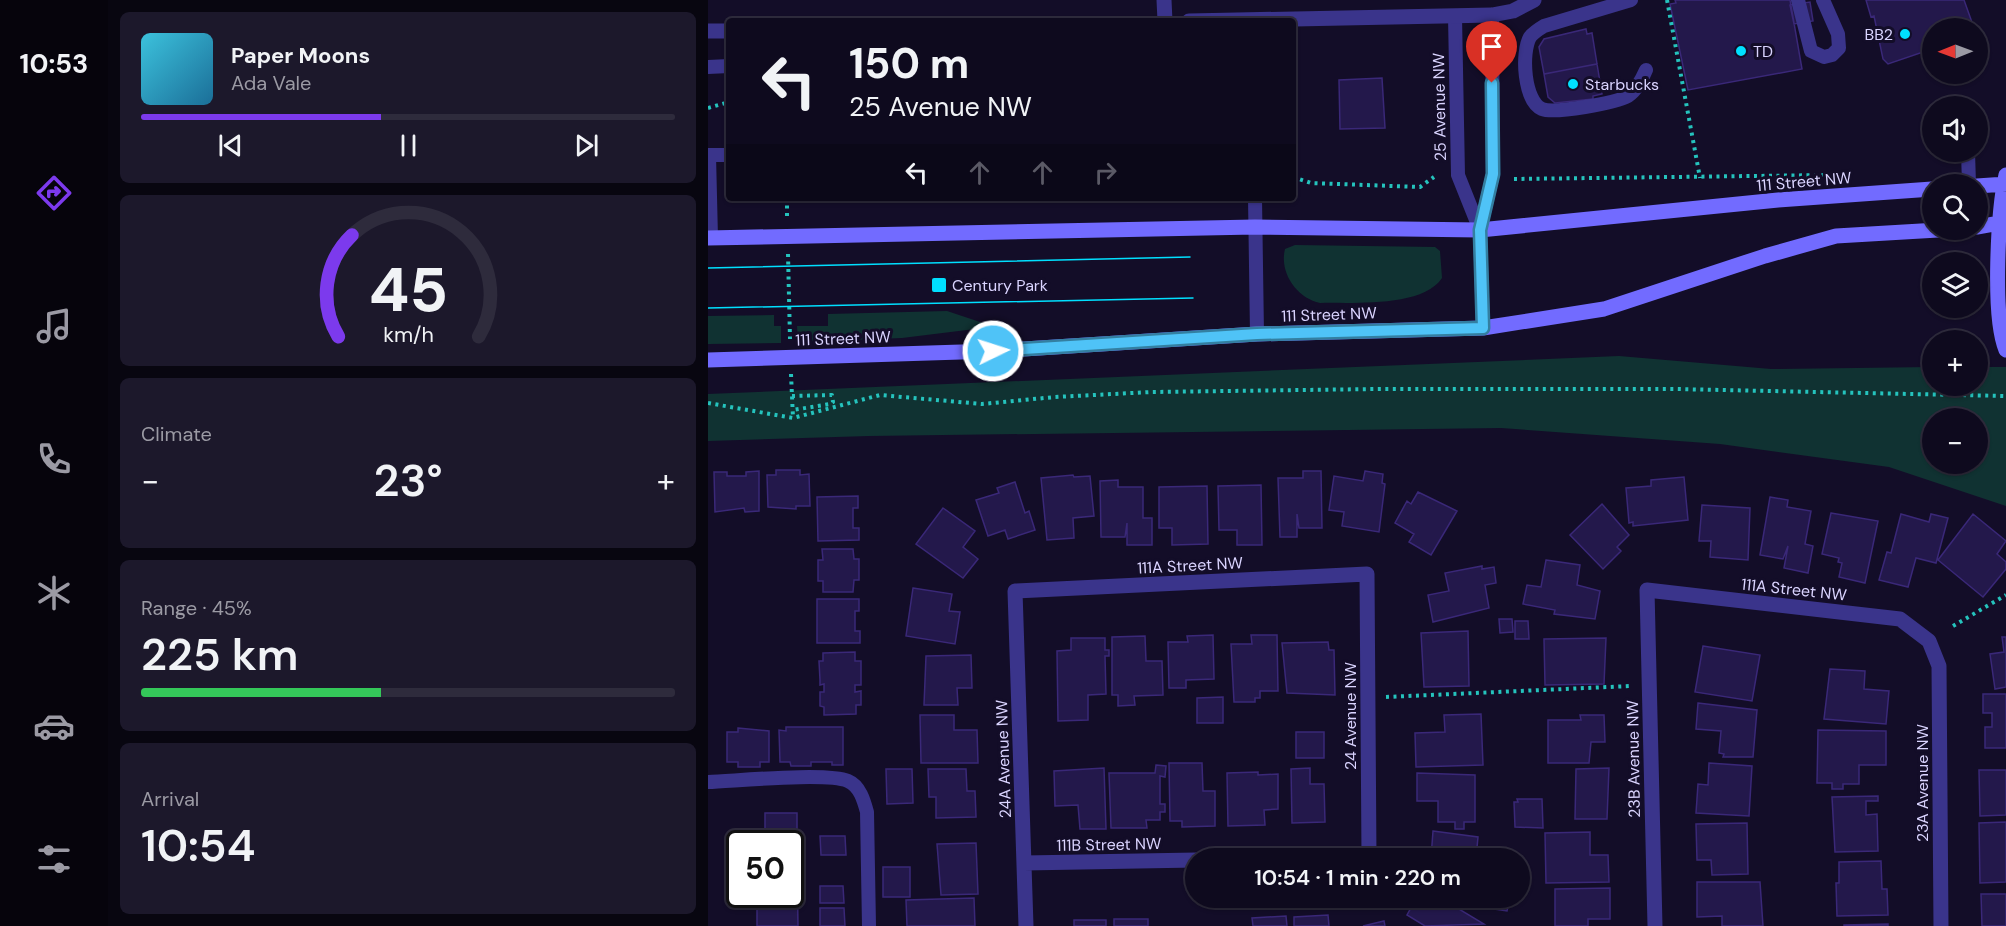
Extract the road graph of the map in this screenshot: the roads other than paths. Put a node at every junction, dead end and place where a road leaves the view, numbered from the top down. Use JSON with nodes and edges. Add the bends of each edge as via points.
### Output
{"nodes":[{"id":1,"x":1164,"y":0,"type":"edge"},
{"id":2,"x":1534,"y":0,"type":"edge"},
{"id":3,"x":1631,"y":0,"type":"edge"},
{"id":4,"x":1798,"y":0,"type":"edge"},
{"id":5,"x":1823,"y":0,"type":"edge"},
{"id":6,"x":1492,"y":15,"type":"junction"},
{"id":7,"x":1455,"y":16,"type":"junction"},
{"id":8,"x":1165,"y":18,"type":"edge"},
{"id":9,"x":1296,"y":19,"type":"edge"},
{"id":10,"x":708,"y":31,"type":"edge"},
{"id":11,"x":726,"y":31,"type":"edge"},
{"id":12,"x":726,"y":66,"type":"edge"},
{"id":13,"x":708,"y":67,"type":"edge"},
{"id":14,"x":1646,"y":70,"type":"dead end"},
{"id":15,"x":708,"y":155,"type":"edge"},
{"id":16,"x":726,"y":155,"type":"edge"},
{"id":17,"x":2005,"y":181,"type":"edge"},
{"id":18,"x":1988,"y":184,"type":"edge"},
{"id":19,"x":1922,"y":190,"type":"edge"},
{"id":20,"x":1255,"y":201,"type":"edge"},
{"id":21,"x":2004,"y":222,"type":"edge"},
{"id":22,"x":1988,"y":225,"type":"edge"},
{"id":23,"x":1255,"y":227,"type":"junction"},
{"id":24,"x":1480,"y":230,"type":"junction"},
{"id":25,"x":1922,"y":231,"type":"edge"},
{"id":26,"x":710,"y":238,"type":"edge"},
{"id":27,"x":1483,"y":328,"type":"junction"},
{"id":28,"x":1257,"y":334,"type":"junction"},
{"id":29,"x":2006,"y":350,"type":"edge"},
{"id":30,"x":708,"y":360,"type":"edge"},
{"id":31,"x":1367,"y":574,"type":"joint"},
{"id":32,"x":1647,"y":590,"type":"joint"},
{"id":33,"x":1015,"y":591,"type":"joint"},
{"id":34,"x":1929,"y":642,"type":"joint"},
{"id":35,"x":708,"y":782,"type":"edge"},
{"id":36,"x":1369,"y":848,"type":"edge"},
{"id":37,"x":1185,"y":860,"type":"edge"},
{"id":38,"x":1024,"y":863,"type":"junction"},
{"id":39,"x":869,"y":926,"type":"edge"},
{"id":40,"x":1026,"y":926,"type":"edge"},
{"id":41,"x":1654,"y":926,"type":"edge"},
{"id":42,"x":1941,"y":926,"type":"edge"}],
"edges":[{"from":1,"to":8,"type":"street"},
{"from":2,"to":6,"type":"street","via":[[1513,11]]},
{"from":3,"to":14,"type":"lane","via":[[1534,32],[1527,48],[1528,91],[1536,105],[1551,111],[1601,103],[1628,96]]},
{"from":4,"to":5,"type":"lane","via":[[1811,51],[1824,57],[1839,48],[1839,40]]},
{"from":6,"to":7,"type":"street"},
{"from":6,"to":24,"type":"lane","name":"25 Avenue NW","via":[[1493,174]]},
{"from":7,"to":9,"type":"street"},
{"from":7,"to":24,"type":"lane","name":"25 Avenue NW","via":[[1458,175]]},
{"from":10,"to":11,"type":"street"},
{"from":12,"to":13,"type":"lane"},
{"from":15,"to":16,"type":"lane"},
{"from":15,"to":26,"type":"lane"},
{"from":17,"to":18,"type":"main road"},
{"from":17,"to":21,"type":"main road"},
{"from":19,"to":24,"type":"main road","name":"111 Street NW"},
{"from":20,"to":23,"type":"lane"},
{"from":21,"to":22,"type":"main road"},
{"from":21,"to":29,"type":"main road","via":[[1997,284],[2001,338]]},
{"from":23,"to":24,"type":"main road","name":"111 Street NW"},
{"from":23,"to":26,"type":"main road","name":"111 Street NW"},
{"from":23,"to":28,"type":"lane"},
{"from":24,"to":27,"type":"lane","name":"25 Avenue NW"},
{"from":25,"to":27,"type":"main road","name":"111 Street NW","via":[[1836,236],[1604,309]]},
{"from":27,"to":28,"type":"main road","name":"111 Street NW"},
{"from":28,"to":30,"type":"main road","name":"111 Street NW","via":[[993,351]]},
{"from":31,"to":33,"type":"street","name":"111A Street NW"},
{"from":31,"to":36,"type":"street","name":"24 Avenue NW"},
{"from":32,"to":34,"type":"street","name":"111A Street NW","via":[[1900,618]]},
{"from":32,"to":41,"type":"street","name":"23B Avenue NW"},
{"from":33,"to":38,"type":"street","name":"24A Avenue NW"},
{"from":34,"to":42,"type":"street","name":"23A Avenue NW","via":[[1939,666]]},
{"from":35,"to":39,"type":"lane","via":[[829,778],[850,781],[862,794],[867,812]]},
{"from":37,"to":38,"type":"street","name":"111B Street NW"},
{"from":38,"to":40,"type":"street","name":"24A Avenue NW"}]}
